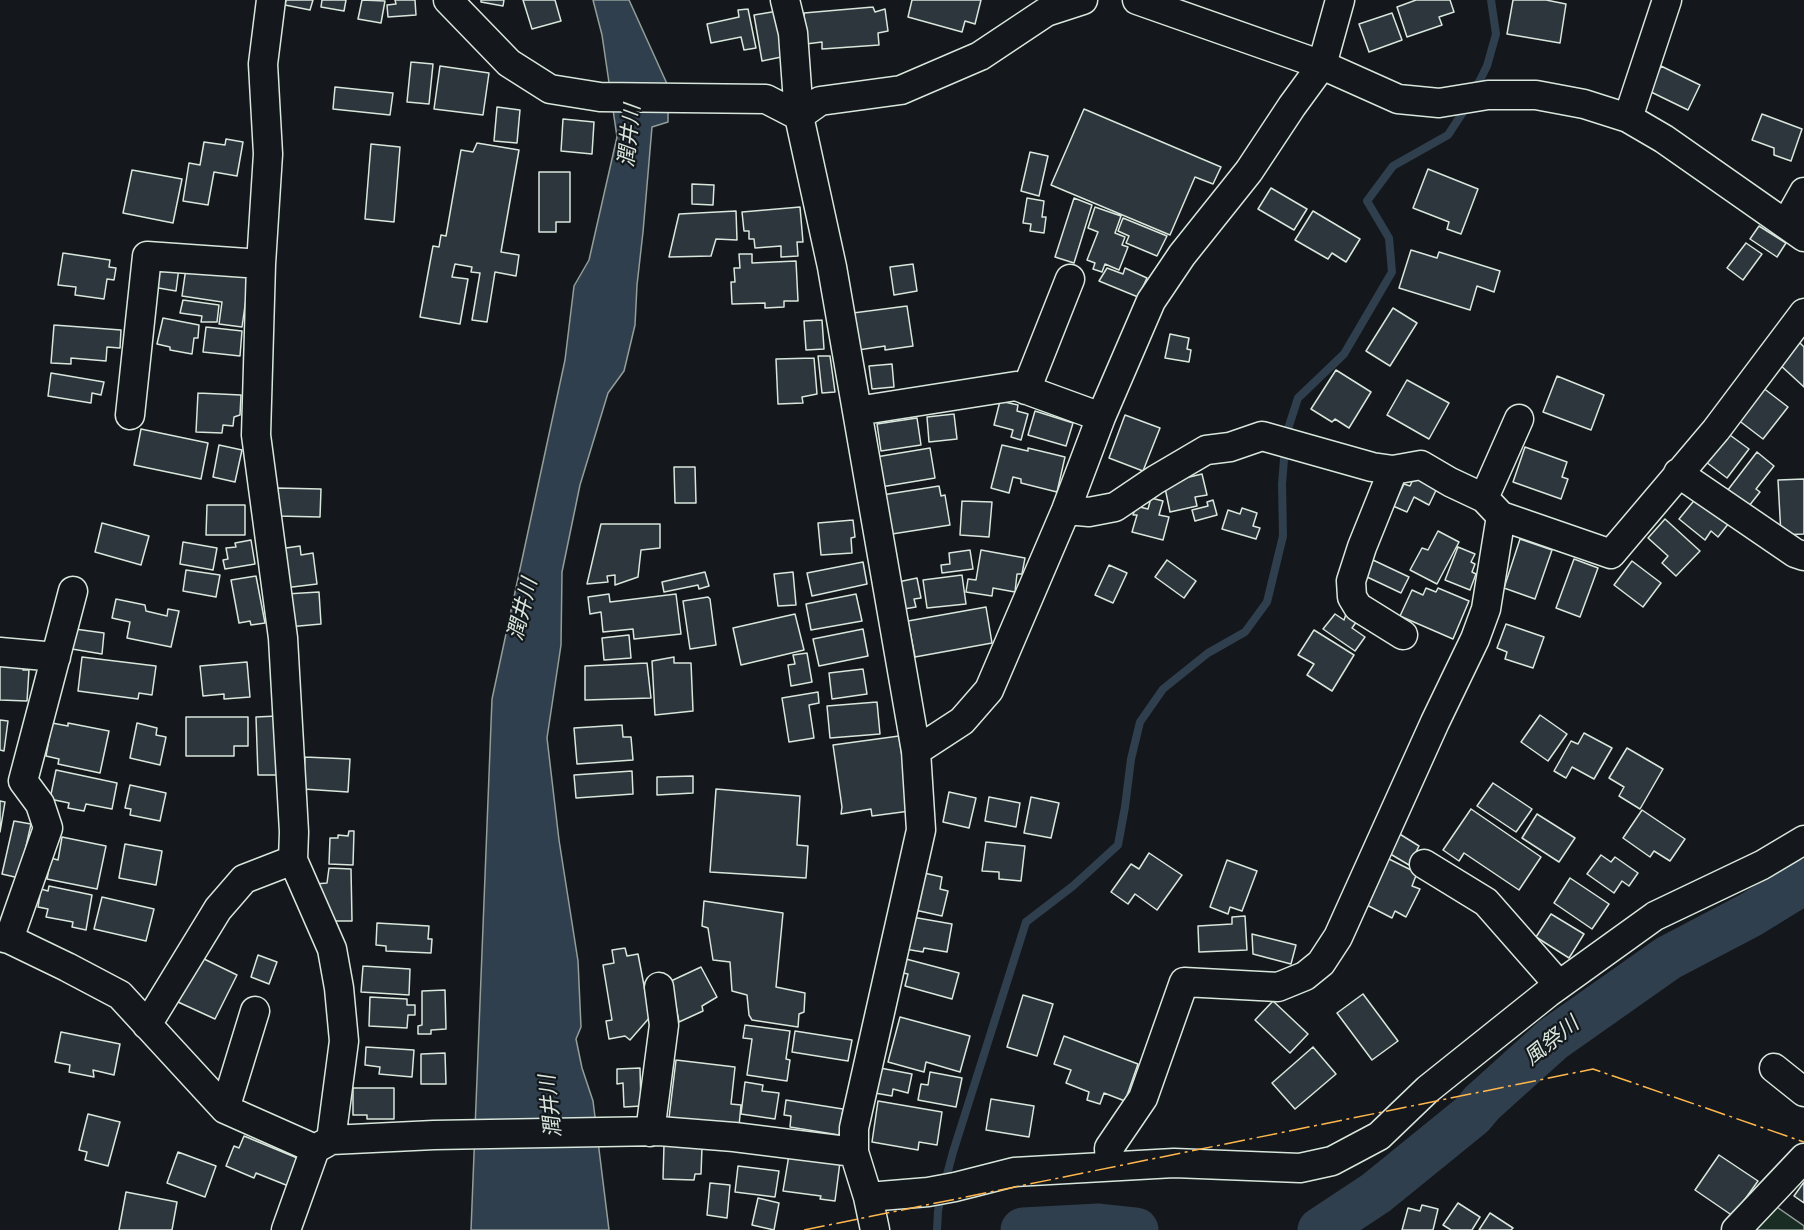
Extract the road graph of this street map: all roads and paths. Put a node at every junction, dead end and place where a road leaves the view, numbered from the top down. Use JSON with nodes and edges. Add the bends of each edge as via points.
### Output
{"nodes":[{"id":1,"x":271,"y":0,"type":"edge"},
{"id":2,"x":448,"y":0,"type":"edge"},
{"id":3,"x":785,"y":0,"type":"edge"},
{"id":4,"x":1083,"y":0,"type":"edge"},
{"id":5,"x":1137,"y":0,"type":"edge"},
{"id":6,"x":1340,"y":0,"type":"edge"},
{"id":7,"x":1667,"y":0,"type":"edge"},
{"id":8,"x":1322,"y":65,"type":"junction"},
{"id":9,"x":799,"y":116,"type":"junction"},
{"id":10,"x":1628,"y":118,"type":"junction"},
{"id":11,"x":1804,"y":192,"type":"edge"},
{"id":12,"x":1795,"y":231,"type":"edge"},
{"id":13,"x":261,"y":264,"type":"junction"},
{"id":14,"x":1070,"y":279,"type":"dead end"},
{"id":15,"x":1804,"y":313,"type":"edge"},
{"id":16,"x":1026,"y":390,"type":"junction"},
{"id":17,"x":857,"y":411,"type":"junction"},
{"id":18,"x":130,"y":415,"type":"dead end"},
{"id":19,"x":1101,"y":417,"type":"junction"},
{"id":20,"x":1519,"y":418,"type":"dead end"},
{"id":21,"x":1393,"y":470,"type":"junction"},
{"id":22,"x":1678,"y":473,"type":"junction"},
{"id":23,"x":1493,"y":507,"type":"junction"},
{"id":24,"x":1066,"y":510,"type":"junction"},
{"id":25,"x":1804,"y":556,"type":"edge"},
{"id":26,"x":73,"y":591,"type":"dead end"},
{"id":27,"x":1403,"y":635,"type":"dead end"},
{"id":28,"x":0,"y":652,"type":"edge"},
{"id":29,"x":56,"y":657,"type":"junction"},
{"id":30,"x":916,"y":751,"type":"junction"},
{"id":31,"x":1804,"y":840,"type":"edge"},
{"id":32,"x":293,"y":860,"type":"junction"},
{"id":33,"x":1424,"y":864,"type":"dead end"},
{"id":34,"x":4,"y":938,"type":"edge"},
{"id":35,"x":1559,"y":985,"type":"junction"},
{"id":36,"x":659,"y":987,"type":"dead end"},
{"id":37,"x":255,"y":1011,"type":"dead end"},
{"id":38,"x":147,"y":1025,"type":"junction"},
{"id":39,"x":1774,"y":1068,"type":"dead end"},
{"id":40,"x":1804,"y":1092,"type":"edge"},
{"id":41,"x":225,"y":1108,"type":"junction"},
{"id":42,"x":650,"y":1132,"type":"junction"},
{"id":43,"x":323,"y":1145,"type":"junction"},
{"id":44,"x":854,"y":1152,"type":"junction"},
{"id":45,"x":1804,"y":1158,"type":"edge"},
{"id":46,"x":1110,"y":1166,"type":"junction"},
{"id":47,"x":868,"y":1197,"type":"junction"},
{"id":48,"x":875,"y":1228,"type":"edge"},
{"id":49,"x":286,"y":1230,"type":"edge"},
{"id":50,"x":1736,"y":1230,"type":"edge"}],
"edges":[{"from":1,"to":13,"type":"street","via":[[263,64],[268,153]]},
{"from":2,"to":9,"type":"street","via":[[509,63],[550,88],[600,97],[766,99]]},
{"from":3,"to":9,"type":"street","via":[[793,33]]},
{"from":4,"to":9,"type":"street","via":[[1046,12],[980,56],[901,90],[820,101]]},
{"from":5,"to":8,"type":"street"},
{"from":6,"to":8,"type":"street"},
{"from":7,"to":10,"type":"street"},
{"from":8,"to":10,"type":"street","via":[[1398,99],[1438,103],[1488,95],[1536,95]]},
{"from":8,"to":19,"type":"street","via":[[1249,171],[1151,301]]},
{"from":9,"to":17,"type":"street","via":[[832,267]]},
{"from":10,"to":12,"type":"street"},
{"from":11,"to":12,"type":"street"},
{"from":13,"to":18,"type":"street","via":[[147,256]]},
{"from":13,"to":32,"type":"street","via":[[256,435],[283,638]]},
{"from":14,"to":16,"type":"street"},
{"from":15,"to":22,"type":"street","via":[[1716,430]]},
{"from":16,"to":17,"type":"street","via":[[1016,386]]},
{"from":16,"to":19,"type":"street"},
{"from":17,"to":30,"type":"street"},
{"from":19,"to":24,"type":"street"},
{"from":20,"to":23,"type":"street"},
{"from":21,"to":23,"type":"street","via":[[1421,465]]},
{"from":21,"to":24,"type":"street","via":[[1262,436],[1206,450],[1115,507],[1089,512]]},
{"from":21,"to":27,"type":"street","via":[[1350,581],[1358,607]]},
{"from":22,"to":23,"type":"street","via":[[1611,554]]},
{"from":22,"to":25,"type":"street"},
{"from":23,"to":46,"type":"street","via":[[1486,609],[1338,937],[1321,963],[1305,976],[1278,987],[1184,982],[1143,1098],[1108,1149]]},
{"from":24,"to":30,"type":"street","via":[[990,690],[962,721]]},
{"from":26,"to":29,"type":"street"},
{"from":28,"to":29,"type":"street"},
{"from":29,"to":34,"type":"street","via":[[23,781],[40,804],[48,828]]},
{"from":30,"to":44,"type":"street","via":[[921,830],[854,1128]]},
{"from":31,"to":35,"type":"street","via":[[1762,865],[1655,916]]},
{"from":32,"to":38,"type":"street","via":[[244,879],[218,909]]},
{"from":32,"to":43,"type":"street","via":[[332,950],[339,988],[344,1041]]},
{"from":33,"to":35,"type":"street","via":[[1486,902]]},
{"from":34,"to":38,"type":"street","via":[[120,995]]},
{"from":35,"to":46,"type":"street","via":[[1428,1089],[1379,1136],[1332,1161],[1300,1168],[1174,1162]]},
{"from":36,"to":42,"type":"street","via":[[664,1025]]},
{"from":37,"to":41,"type":"street"},
{"from":38,"to":41,"type":"street"},
{"from":39,"to":40,"type":"street"},
{"from":41,"to":43,"type":"street"},
{"from":42,"to":43,"type":"street","via":[[434,1135]]},
{"from":42,"to":44,"type":"street","via":[[734,1137]]},
{"from":43,"to":49,"type":"street"},
{"from":44,"to":47,"type":"street"},
{"from":45,"to":50,"type":"street"},
{"from":46,"to":47,"type":"street","via":[[1014,1172],[941,1189]]},
{"from":47,"to":48,"type":"street"}]}
